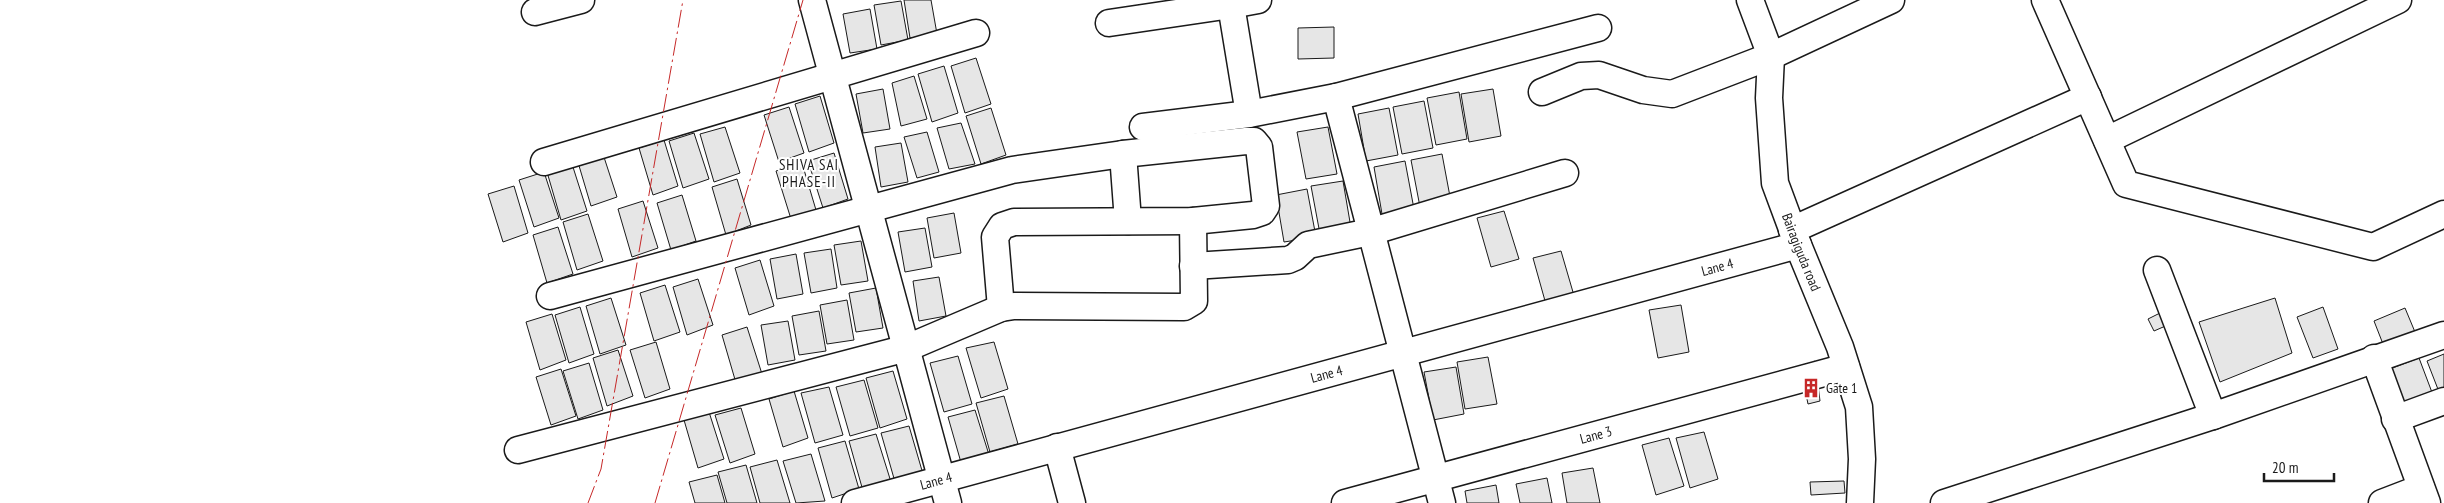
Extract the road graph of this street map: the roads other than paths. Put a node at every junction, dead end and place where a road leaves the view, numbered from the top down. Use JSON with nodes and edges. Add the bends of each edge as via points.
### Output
{"nodes":[{"id":1,"x":581,"y":0,"type":"edge"},
{"id":2,"x":812,"y":0,"type":"edge"},
{"id":3,"x":1258,"y":0,"type":"edge"},
{"id":4,"x":1750,"y":0,"type":"edge"},
{"id":5,"x":1891,"y":0,"type":"edge"},
{"id":6,"x":2045,"y":0,"type":"edge"},
{"id":7,"x":2398,"y":0,"type":"edge"},
{"id":8,"x":1231,"y":5,"type":"junction"},
{"id":9,"x":535,"y":12,"type":"dead end"},
{"id":10,"x":1109,"y":23,"type":"dead end"},
{"id":11,"x":1598,"y":28,"type":"dead end"},
{"id":12,"x":976,"y":33,"type":"dead end"},
{"id":13,"x":1771,"y":56,"type":"junction"},
{"id":14,"x":831,"y":76,"type":"junction"},
{"id":15,"x":1542,"y":92,"type":"dead end"},
{"id":16,"x":1336,"y":97,"type":"junction"},
{"id":17,"x":2088,"y":97,"type":"junction"},
{"id":18,"x":1248,"y":114,"type":"junction"},
{"id":19,"x":1143,"y":127,"type":"dead end"},
{"id":20,"x":2107,"y":140,"type":"junction"},
{"id":21,"x":1123,"y":154,"type":"junction"},
{"id":22,"x":544,"y":162,"type":"dead end"},
{"id":23,"x":1565,"y":173,"type":"dead end"},
{"id":24,"x":869,"y":210,"type":"junction"},
{"id":25,"x":2444,"y":214,"type":"edge"},
{"id":26,"x":1128,"y":221,"type":"junction"},
{"id":27,"x":1192,"y":221,"type":"junction"},
{"id":28,"x":1370,"y":232,"type":"junction"},
{"id":29,"x":1795,"y":238,"type":"junction"},
{"id":30,"x":1193,"y":266,"type":"junction"},
{"id":31,"x":2157,"y":270,"type":"dead end"},
{"id":32,"x":550,"y":296,"type":"dead end"},
{"id":33,"x":1001,"y":308,"type":"junction"},
{"id":34,"x":2444,"y":335,"type":"edge"},
{"id":35,"x":908,"y":348,"type":"junction"},
{"id":36,"x":1402,"y":353,"type":"junction"},
{"id":37,"x":2374,"y":358,"type":"junction"},
{"id":38,"x":1846,"y":367,"type":"junction"},
{"id":39,"x":2444,"y":401,"type":"edge"},
{"id":40,"x":2214,"y":416,"type":"junction"},
{"id":41,"x":2395,"y":419,"type":"junction"},
{"id":42,"x":1057,"y":447,"type":"junction"},
{"id":43,"x":518,"y":450,"type":"dead end"},
{"id":44,"x":1434,"y":477,"type":"junction"},
{"id":45,"x":946,"y":491,"type":"edge"},
{"id":46,"x":2424,"y":496,"type":"edge"},
{"id":47,"x":855,"y":503,"type":"edge"},
{"id":48,"x":1072,"y":503,"type":"edge"},
{"id":49,"x":1345,"y":503,"type":"edge"},
{"id":50,"x":1442,"y":503,"type":"edge"},
{"id":51,"x":1860,"y":503,"type":"edge"},
{"id":52,"x":1944,"y":503,"type":"edge"},
{"id":53,"x":2382,"y":503,"type":"edge"}],
"edges":[{"from":1,"to":9,"type":"street"},
{"from":2,"to":14,"type":"street"},
{"from":3,"to":8,"type":"street"},
{"from":4,"to":13,"type":"street","name":"Bairagiguda road"},
{"from":5,"to":13,"type":"street"},
{"from":6,"to":17,"type":"street"},
{"from":7,"to":20,"type":"street"},
{"from":8,"to":10,"type":"street"},
{"from":8,"to":18,"type":"street"},
{"from":11,"to":16,"type":"street"},
{"from":12,"to":14,"type":"street"},
{"from":13,"to":15,"type":"street","via":[[1672,94],[1643,90],[1599,75],[1581,76]]},
{"from":13,"to":29,"type":"street","name":"Bairagiguda road","via":[[1769,98],[1775,183]]},
{"from":14,"to":22,"type":"street"},
{"from":14,"to":24,"type":"street"},
{"from":16,"to":18,"type":"street"},
{"from":16,"to":28,"type":"street"},
{"from":17,"to":20,"type":"street"},
{"from":17,"to":29,"type":"street","name":"Lane 4"},
{"from":18,"to":19,"type":"street"},
{"from":20,"to":25,"type":"street","via":[[2126,184],[2373,246]]},
{"from":21,"to":24,"type":"street","via":[[1012,170]]},
{"from":21,"to":26,"type":"street"},
{"from":21,"to":27,"type":"street","via":[[1254,141],[1259,147],[1266,206],[1262,212],[1253,216]]},
{"from":23,"to":28,"type":"street"},
{"from":24,"to":32,"type":"street"},
{"from":24,"to":35,"type":"street"},
{"from":26,"to":27,"type":"street"},
{"from":26,"to":33,"type":"street","via":[[1014,222],[1002,226],[995,237]]},
{"from":27,"to":30,"type":"street"},
{"from":28,"to":30,"type":"street","via":[[1308,245],[1288,260]]},
{"from":28,"to":36,"type":"street"},
{"from":29,"to":36,"type":"street","name":"Lane 4"},
{"from":29,"to":38,"type":"street","name":"Bairagiguda road"},
{"from":30,"to":33,"type":"street","via":[[1194,302],[1184,307]]},
{"from":31,"to":40,"type":"street"},
{"from":33,"to":35,"type":"street"},
{"from":34,"to":37,"type":"street"},
{"from":35,"to":43,"type":"street"},
{"from":35,"to":45,"type":"street"},
{"from":36,"to":42,"type":"street","name":"Lane 4"},
{"from":36,"to":44,"type":"street"},
{"from":37,"to":40,"type":"street"},
{"from":37,"to":41,"type":"street"},
{"from":38,"to":44,"type":"street","name":"Lane 3"},
{"from":38,"to":51,"type":"street","name":"Bairagiguda road","via":[[1859,407]]},
{"from":39,"to":41,"type":"street"},
{"from":40,"to":52,"type":"street"},
{"from":41,"to":46,"type":"street"},
{"from":42,"to":45,"type":"street","name":"Lane 4"},
{"from":42,"to":48,"type":"street"},
{"from":44,"to":49,"type":"street","name":"Lane 3"},
{"from":44,"to":50,"type":"street"},
{"from":45,"to":47,"type":"street","name":"Lane 4"},
{"from":46,"to":53,"type":"street"}]}
